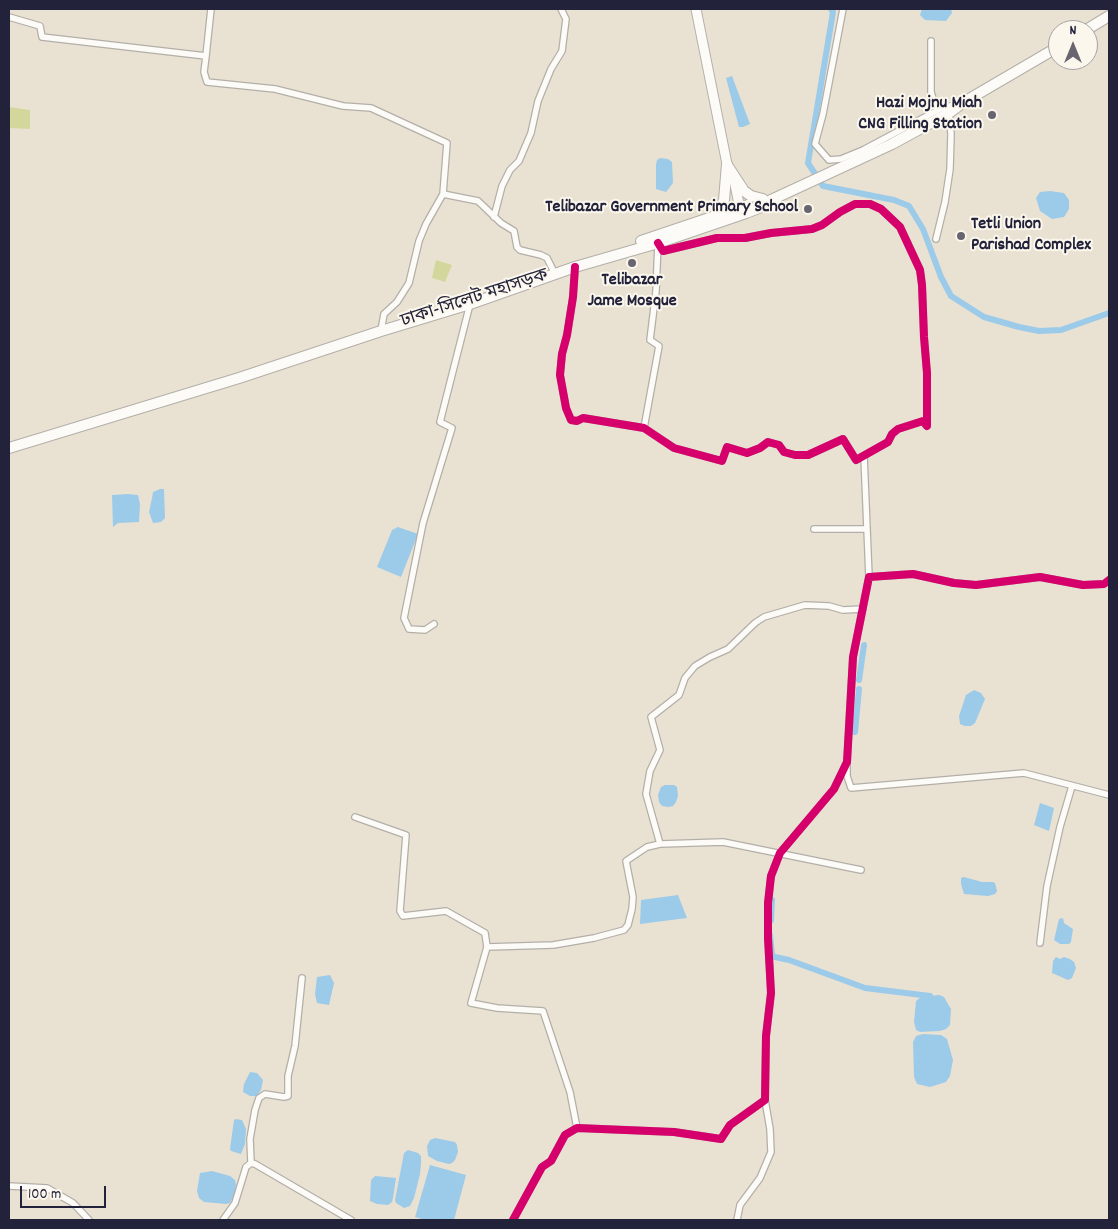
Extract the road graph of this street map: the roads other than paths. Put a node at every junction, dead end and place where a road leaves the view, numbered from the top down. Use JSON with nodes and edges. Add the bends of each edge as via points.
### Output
{"nodes":[{"id":1,"x":211,"y":9,"type":"edge"},
{"id":2,"x":561,"y":9,"type":"edge"},
{"id":3,"x":696,"y":9,"type":"edge"},
{"id":4,"x":843,"y":9,"type":"edge"},
{"id":5,"x":1109,"y":16,"type":"edge"},
{"id":6,"x":9,"y":17,"type":"edge"},
{"id":7,"x":1098,"y":23,"type":"edge"},
{"id":8,"x":931,"y":41,"type":"dead end"},
{"id":9,"x":1048,"y":53,"type":"edge"},
{"id":10,"x":206,"y":56,"type":"junction"},
{"id":11,"x":944,"y":111,"type":"junction"},
{"id":12,"x":727,"y":164,"type":"junction"},
{"id":13,"x":443,"y":194,"type":"junction"},
{"id":14,"x":767,"y":200,"type":"junction"},
{"id":15,"x":742,"y":211,"type":"junction"},
{"id":16,"x":494,"y":217,"type":"junction"},
{"id":17,"x":713,"y":217,"type":"junction"},
{"id":18,"x":936,"y":239,"type":"dead end"},
{"id":19,"x":658,"y":243,"type":"junction"},
{"id":20,"x":606,"y":257,"type":"junction"},
{"id":21,"x":574,"y":267,"type":"junction"},
{"id":22,"x":555,"y":274,"type":"junction"},
{"id":23,"x":470,"y":304,"type":"junction"},
{"id":24,"x":381,"y":331,"type":"junction"},
{"id":25,"x":644,"y":428,"type":"junction"},
{"id":26,"x":9,"y":448,"type":"edge"},
{"id":27,"x":864,"y":456,"type":"junction"},
{"id":28,"x":814,"y":529,"type":"dead end"},
{"id":29,"x":866,"y":529,"type":"junction"},
{"id":30,"x":869,"y":577,"type":"junction"},
{"id":31,"x":1109,"y":580,"type":"edge"},
{"id":32,"x":863,"y":609,"type":"junction"},
{"id":33,"x":434,"y":624,"type":"dead end"},
{"id":34,"x":847,"y":762,"type":"junction"},
{"id":35,"x":1072,"y":786,"type":"junction"},
{"id":36,"x":1109,"y":795,"type":"edge"},
{"id":37,"x":355,"y":817,"type":"dead end"},
{"id":38,"x":660,"y":844,"type":"junction"},
{"id":39,"x":780,"y":853,"type":"junction"},
{"id":40,"x":860,"y":870,"type":"dead end"},
{"id":41,"x":1040,"y":943,"type":"dead end"},
{"id":42,"x":487,"y":947,"type":"junction"},
{"id":43,"x":302,"y":978,"type":"dead end"},
{"id":44,"x":765,"y":1100,"type":"junction"},
{"id":45,"x":577,"y":1128,"type":"junction"},
{"id":46,"x":251,"y":1163,"type":"junction"},
{"id":47,"x":9,"y":1186,"type":"edge"},
{"id":48,"x":89,"y":1220,"type":"edge"},
{"id":49,"x":223,"y":1220,"type":"edge"},
{"id":50,"x":351,"y":1220,"type":"edge"},
{"id":51,"x":513,"y":1220,"type":"edge"},
{"id":52,"x":737,"y":1220,"type":"edge"}],
"edges":[{"from":1,"to":10,"type":"street"},
{"from":2,"to":16,"type":"street","via":[[566,19],[562,51],[550,69],[520,161],[510,170],[502,186]]},
{"from":3,"to":12,"type":"main road"},
{"from":4,"to":11,"type":"street","via":[[815,144],[822,153],[829,160],[841,159]]},
{"from":5,"to":7,"type":"highway"},
{"from":6,"to":10,"type":"street","via":[[40,26],[42,37]]},
{"from":8,"to":11,"type":"street","via":[[931,92],[935,105]]},
{"from":9,"to":11,"type":"highway"},
{"from":10,"to":13,"type":"street","via":[[204,72],[207,82],[275,90],[343,106],[371,108],[447,143]]},
{"from":11,"to":14,"type":"highway","via":[[892,144]]},
{"from":11,"to":18,"type":"street","via":[[951,134],[950,169]]},
{"from":12,"to":14,"type":"highway","via":[[744,191]]},
{"from":12,"to":15,"type":"main road"},
{"from":12,"to":17,"type":"highway","via":[[724,200]]},
{"from":13,"to":16,"type":"street","via":[[478,201]]},
{"from":13,"to":24,"type":"street","via":[[419,241],[409,283],[384,314]]},
{"from":14,"to":15,"type":"highway"},
{"from":15,"to":17,"type":"highway"},
{"from":15,"to":19,"type":"highway","name":"ঢাকা-সিলেট মহাসড়ক","via":[[731,218]]},
{"from":16,"to":22,"type":"street","via":[[514,231],[520,250],[547,258]]},
{"from":17,"to":20,"type":"highway","via":[[621,248]]},
{"from":19,"to":20,"type":"highway","name":"ঢাকা-সিলেট মহাসড়ক"},
{"from":19,"to":25,"type":"street","via":[[650,340],[659,346]]},
{"from":19,"to":27,"type":"street","via":[[663,251],[716,238],[746,238],[771,232],[812,229],[855,204],[870,204],[890,216],[900,227],[920,270],[928,426],[923,420],[898,429],[888,442]]},
{"from":20,"to":21,"type":"highway","name":"ঢাকা-সিলেট মহাসড়ক"},
{"from":21,"to":22,"type":"highway","name":"ঢাকা-সিলেট মহাসড়ক"},
{"from":21,"to":25,"type":"street","via":[[573,297],[560,375],[568,414],[571,420],[582,418]]},
{"from":22,"to":23,"type":"highway","name":"ঢাকা-সিলেট মহাসড়ক"},
{"from":23,"to":24,"type":"highway","name":"ঢাকা-সিলেট মহাসড়ক"},
{"from":23,"to":33,"type":"street","via":[[440,422],[452,428],[423,523],[404,618],[409,629],[425,630]]},
{"from":24,"to":26,"type":"highway","name":"ঢাকা-সিলেট মহাসড়ক"},
{"from":25,"to":27,"type":"street","via":[[674,448],[722,462],[727,447],[747,453],[768,442],[779,445],[784,452],[808,455],[843,439],[856,460]]},
{"from":27,"to":29,"type":"street"},
{"from":28,"to":29,"type":"street"},
{"from":29,"to":30,"type":"street"},
{"from":30,"to":31,"type":"street","via":[[913,574],[976,585],[1040,577],[1083,585],[1104,584]]},
{"from":30,"to":32,"type":"street"},
{"from":32,"to":34,"type":"street","via":[[853,657]]},
{"from":32,"to":38,"type":"street","via":[[805,605],[764,617],[728,649],[695,666],[685,678],[679,694],[651,717],[660,750],[650,771],[646,794]]},
{"from":34,"to":35,"type":"street","via":[[851,788],[1024,773]]},
{"from":34,"to":39,"type":"street","via":[[834,789]]},
{"from":35,"to":36,"type":"street"},
{"from":35,"to":41,"type":"street","via":[[1047,886]]},
{"from":37,"to":42,"type":"street","via":[[406,836],[400,911],[403,916],[446,911],[485,933]]},
{"from":38,"to":39,"type":"street","via":[[723,842]]},
{"from":38,"to":42,"type":"street","via":[[647,847],[626,860],[633,897],[628,925],[624,930],[553,945]]},
{"from":39,"to":40,"type":"street"},
{"from":39,"to":44,"type":"street","via":[[771,876],[768,903],[771,992],[766,1036]]},
{"from":42,"to":45,"type":"street","via":[[471,1003],[543,1011],[570,1092]]},
{"from":43,"to":46,"type":"street","via":[[288,1096],[265,1094],[259,1098],[250,1138]]},
{"from":44,"to":45,"type":"street","via":[[730,1125],[721,1139],[674,1132]]},
{"from":44,"to":52,"type":"street","via":[[771,1152],[760,1178],[740,1205]]},
{"from":45,"to":51,"type":"street","via":[[565,1135],[551,1161],[542,1167]]},
{"from":46,"to":49,"type":"street","via":[[246,1167],[235,1203]]},
{"from":46,"to":50,"type":"street"},
{"from":47,"to":48,"type":"street","via":[[47,1188],[73,1203]]}]}
